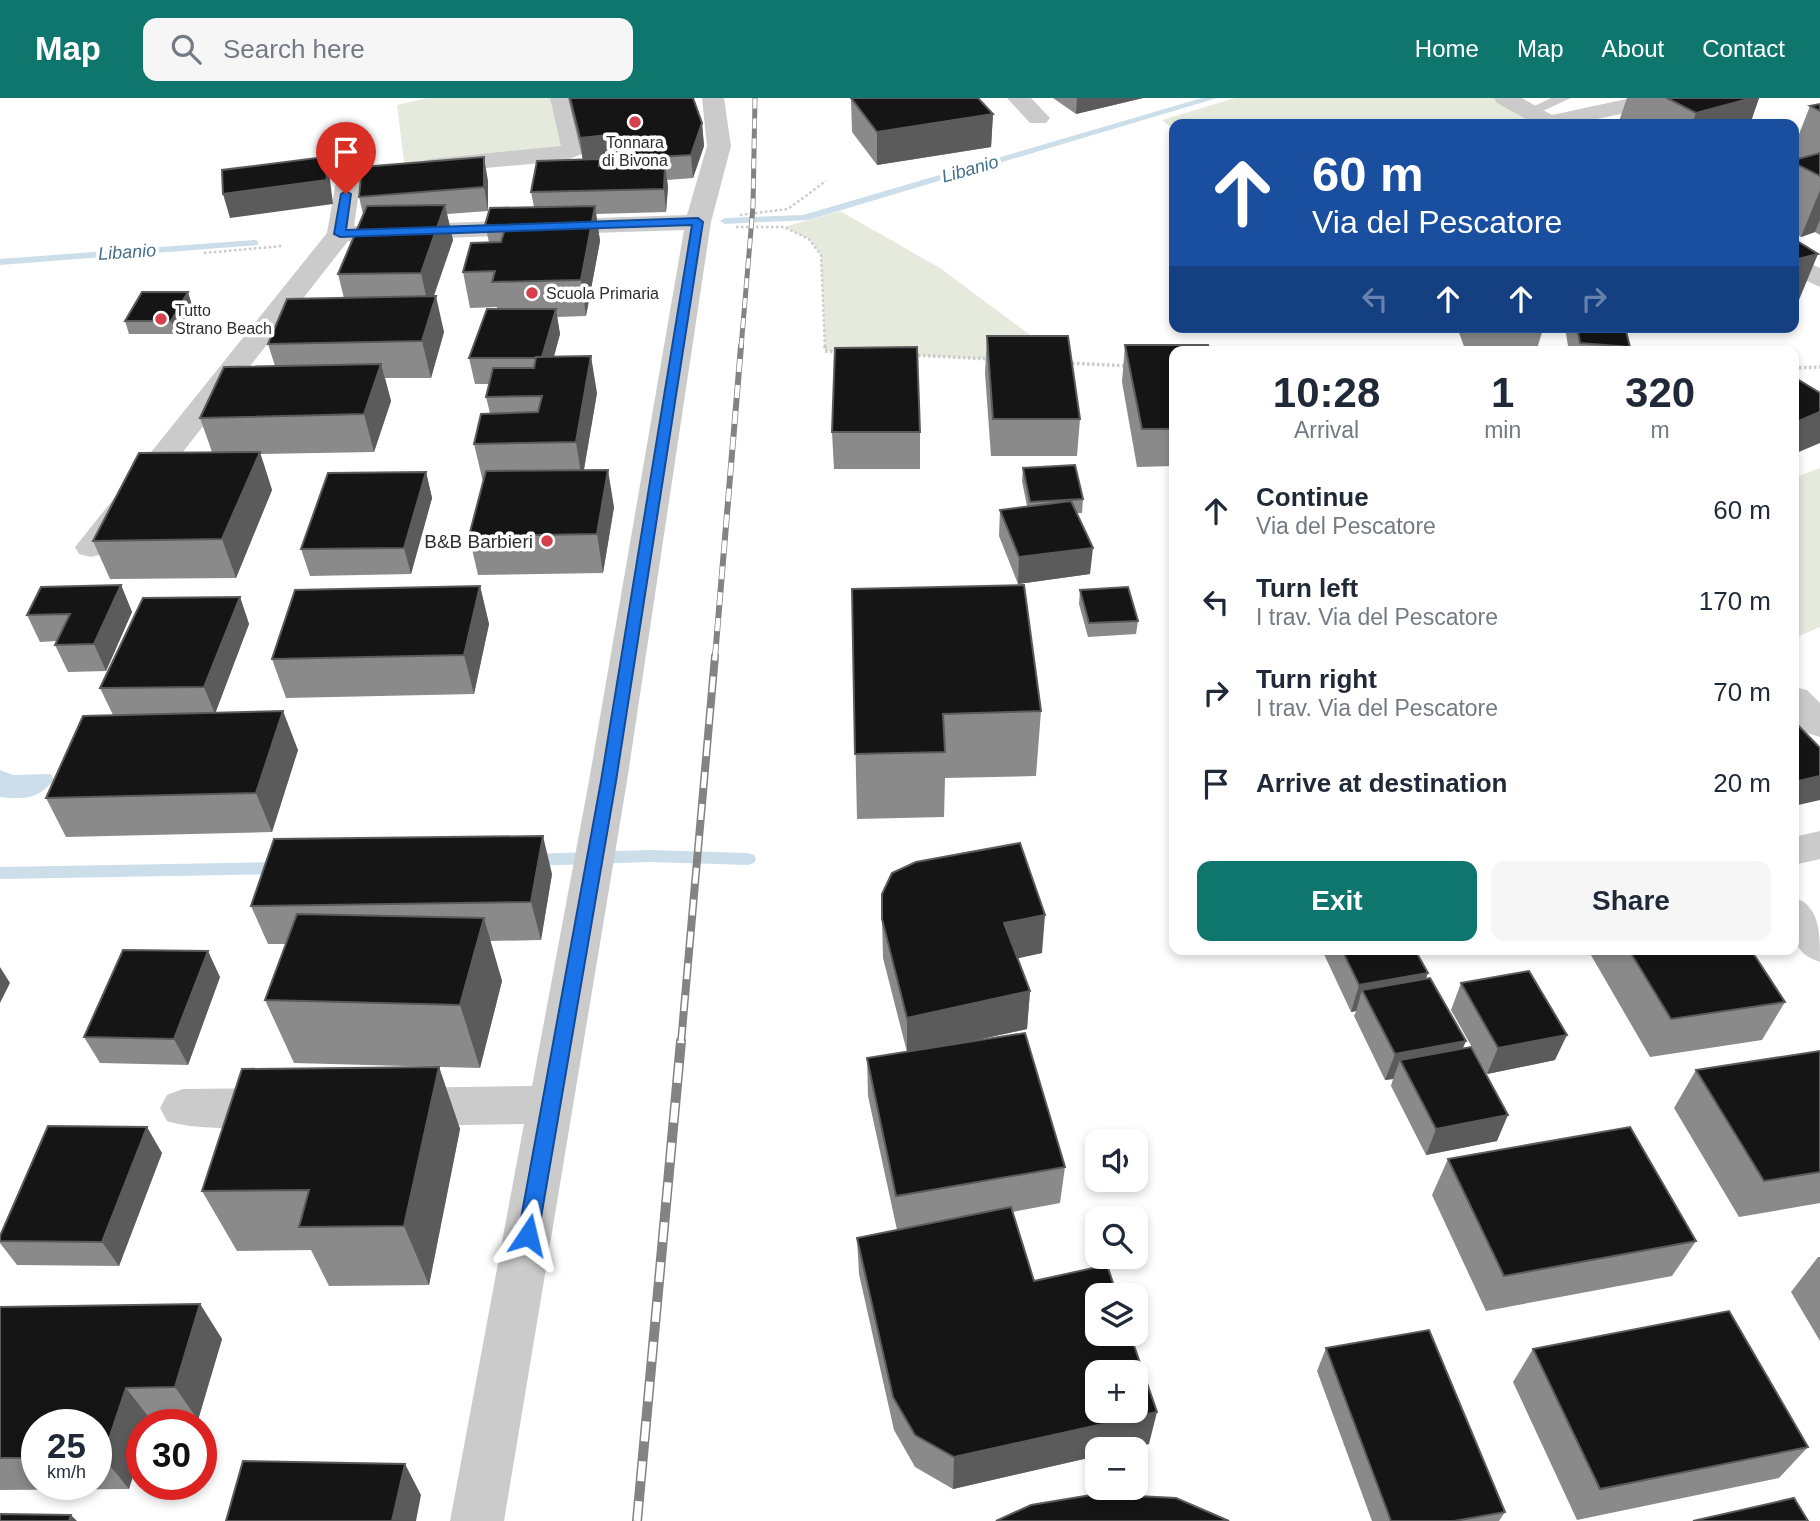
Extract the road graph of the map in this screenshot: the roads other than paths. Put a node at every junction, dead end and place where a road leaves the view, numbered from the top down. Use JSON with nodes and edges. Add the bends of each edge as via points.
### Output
{"nodes":[{"id":1,"x":561,"y":98,"type":"edge"},
{"id":2,"x":713,"y":98,"type":"edge"},
{"id":3,"x":1018,"y":98,"type":"edge"},
{"id":4,"x":1505,"y":98,"type":"edge"},
{"id":5,"x":1564,"y":98,"type":"edge"},
{"id":6,"x":1663,"y":98,"type":"edge"},
{"id":7,"x":1038,"y":118,"type":"dead end"},
{"id":8,"x":1541,"y":119,"type":"edge"},
{"id":9,"x":1544,"y":119,"type":"edge"},
{"id":10,"x":1548,"y":119,"type":"edge"},
{"id":11,"x":403,"y":169,"type":"edge"},
{"id":12,"x":376,"y":172,"type":"edge"},
{"id":13,"x":698,"y":222,"type":"junction"},
{"id":14,"x":337,"y":237,"type":"junction"},
{"id":15,"x":1799,"y":267,"type":"edge"},
{"id":16,"x":1820,"y":279,"type":"edge"},
{"id":17,"x":91,"y":547,"type":"dead end"},
{"id":18,"x":1799,"y":704,"type":"edge"},
{"id":19,"x":1820,"y":724,"type":"edge"},
{"id":20,"x":1820,"y":845,"type":"edge"},
{"id":21,"x":1799,"y":850,"type":"edge"},
{"id":22,"x":1799,"y":919,"type":"edge"},
{"id":23,"x":1820,"y":946,"type":"edge"},
{"id":24,"x":551,"y":1105,"type":"junction"},
{"id":25,"x":183,"y":1108,"type":"dead end"},
{"id":26,"x":477,"y":1521,"type":"edge"}],
"edges":[{"from":1,"to":11,"type":"street","via":[[574,149],[564,154]]},
{"from":2,"to":13,"type":"street","via":[[719,146]]},
{"from":3,"to":7,"type":"street"},
{"from":4,"to":8,"type":"street"},
{"from":5,"to":9,"type":"lane"},
{"from":6,"to":10,"type":"street"},
{"from":12,"to":14,"type":"street","via":[[350,169]]},
{"from":13,"to":14,"type":"street"},
{"from":13,"to":24,"type":"street"},
{"from":14,"to":17,"type":"street"},
{"from":15,"to":16,"type":"street"},
{"from":18,"to":19,"type":"street"},
{"from":20,"to":21,"type":"street"},
{"from":22,"to":23,"type":"street"},
{"from":24,"to":25,"type":"street"},
{"from":24,"to":26,"type":"street"}]}
